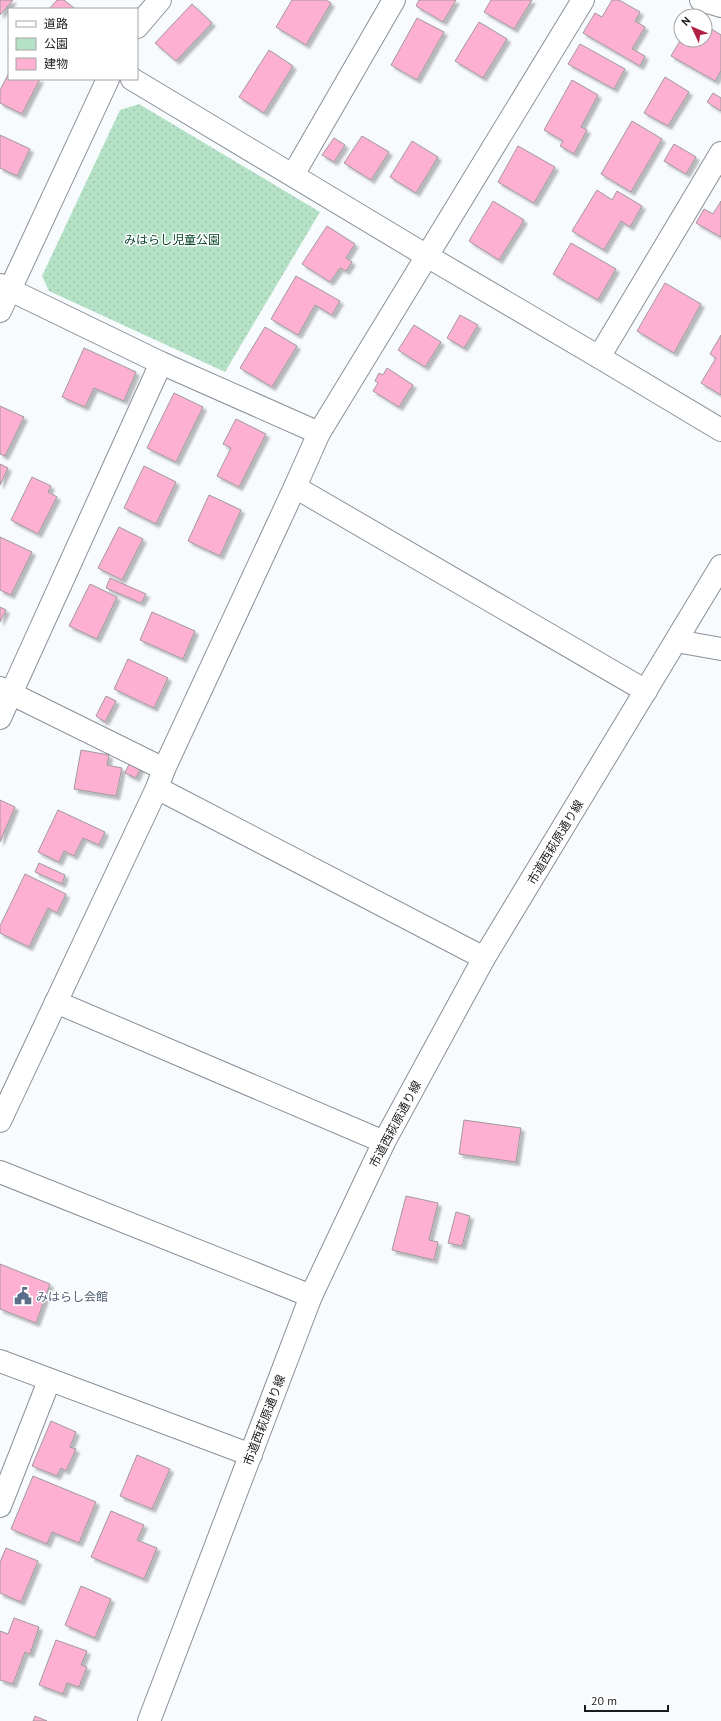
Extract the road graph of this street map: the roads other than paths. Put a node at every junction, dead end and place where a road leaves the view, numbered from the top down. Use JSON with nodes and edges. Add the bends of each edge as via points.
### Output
{"nodes":[{"id":1,"x":160,"y":0,"type":"edge"},
{"id":2,"x":394,"y":0,"type":"edge"},
{"id":3,"x":582,"y":0,"type":"edge"},
{"id":4,"x":701,"y":0,"type":"edge"},
{"id":5,"x":721,"y":6,"type":"edge"},
{"id":6,"x":138,"y":25,"type":"edge"},
{"id":7,"x":108,"y":80,"type":"edge"},
{"id":8,"x":134,"y":80,"type":"edge"},
{"id":9,"x":721,"y":153,"type":"edge"},
{"id":10,"x":293,"y":175,"type":"junction"},
{"id":11,"x":427,"y":256,"type":"junction"},
{"id":12,"x":5,"y":287,"type":"edge"},
{"id":13,"x":0,"y":311,"type":"edge"},
{"id":14,"x":599,"y":357,"type":"junction"},
{"id":15,"x":161,"y":363,"type":"junction"},
{"id":16,"x":721,"y":430,"type":"edge"},
{"id":17,"x":319,"y":433,"type":"junction"},
{"id":18,"x":295,"y":487,"type":"junction"},
{"id":19,"x":721,"y":566,"type":"edge"},
{"id":20,"x":676,"y":641,"type":"junction"},
{"id":21,"x":721,"y":649,"type":"edge"},
{"id":22,"x":6,"y":691,"type":"edge"},
{"id":23,"x":646,"y":691,"type":"junction"},
{"id":24,"x":0,"y":718,"type":"edge"},
{"id":25,"x":160,"y":778,"type":"junction"},
{"id":26,"x":484,"y":958,"type":"junction"},
{"id":27,"x":56,"y":1002,"type":"junction"},
{"id":28,"x":0,"y":1121,"type":"edge"},
{"id":29,"x":384,"y":1142,"type":"junction"},
{"id":30,"x":0,"y":1172,"type":"edge"},
{"id":31,"x":311,"y":1296,"type":"junction"},
{"id":32,"x":0,"y":1361,"type":"edge"},
{"id":33,"x":49,"y":1381,"type":"junction"},
{"id":34,"x":251,"y":1455,"type":"junction"},
{"id":35,"x":0,"y":1506,"type":"edge"},
{"id":36,"x":149,"y":1721,"type":"edge"}],
"edges":[{"from":1,"to":6,"type":"street"},
{"from":2,"to":10,"type":"street"},
{"from":3,"to":11,"type":"street"},
{"from":4,"to":5,"type":"street"},
{"from":7,"to":12,"type":"street"},
{"from":8,"to":10,"type":"street"},
{"from":9,"to":14,"type":"street"},
{"from":10,"to":11,"type":"street"},
{"from":11,"to":14,"type":"street"},
{"from":11,"to":17,"type":"street"},
{"from":12,"to":13,"type":"street"},
{"from":12,"to":15,"type":"street"},
{"from":14,"to":16,"type":"street"},
{"from":15,"to":17,"type":"street"},
{"from":15,"to":22,"type":"street"},
{"from":17,"to":18,"type":"street"},
{"from":18,"to":23,"type":"street"},
{"from":18,"to":25,"type":"street"},
{"from":19,"to":20,"type":"street","name":"市道西萩原通り線"},
{"from":20,"to":21,"type":"street"},
{"from":20,"to":23,"type":"street","name":"市道西萩原通り線"},
{"from":22,"to":24,"type":"street"},
{"from":22,"to":25,"type":"street"},
{"from":23,"to":26,"type":"street","name":"市道西萩原通り線"},
{"from":25,"to":26,"type":"street"},
{"from":25,"to":27,"type":"street"},
{"from":26,"to":29,"type":"street","name":"市道西萩原通り線"},
{"from":27,"to":28,"type":"street"},
{"from":27,"to":29,"type":"street"},
{"from":29,"to":31,"type":"street","name":"市道西萩原通り線"},
{"from":30,"to":31,"type":"street"},
{"from":31,"to":34,"type":"street","name":"市道西萩原通り線"},
{"from":32,"to":33,"type":"street"},
{"from":33,"to":34,"type":"street"},
{"from":33,"to":35,"type":"street"},
{"from":34,"to":36,"type":"street","name":"市道西萩原通り線"}]}
